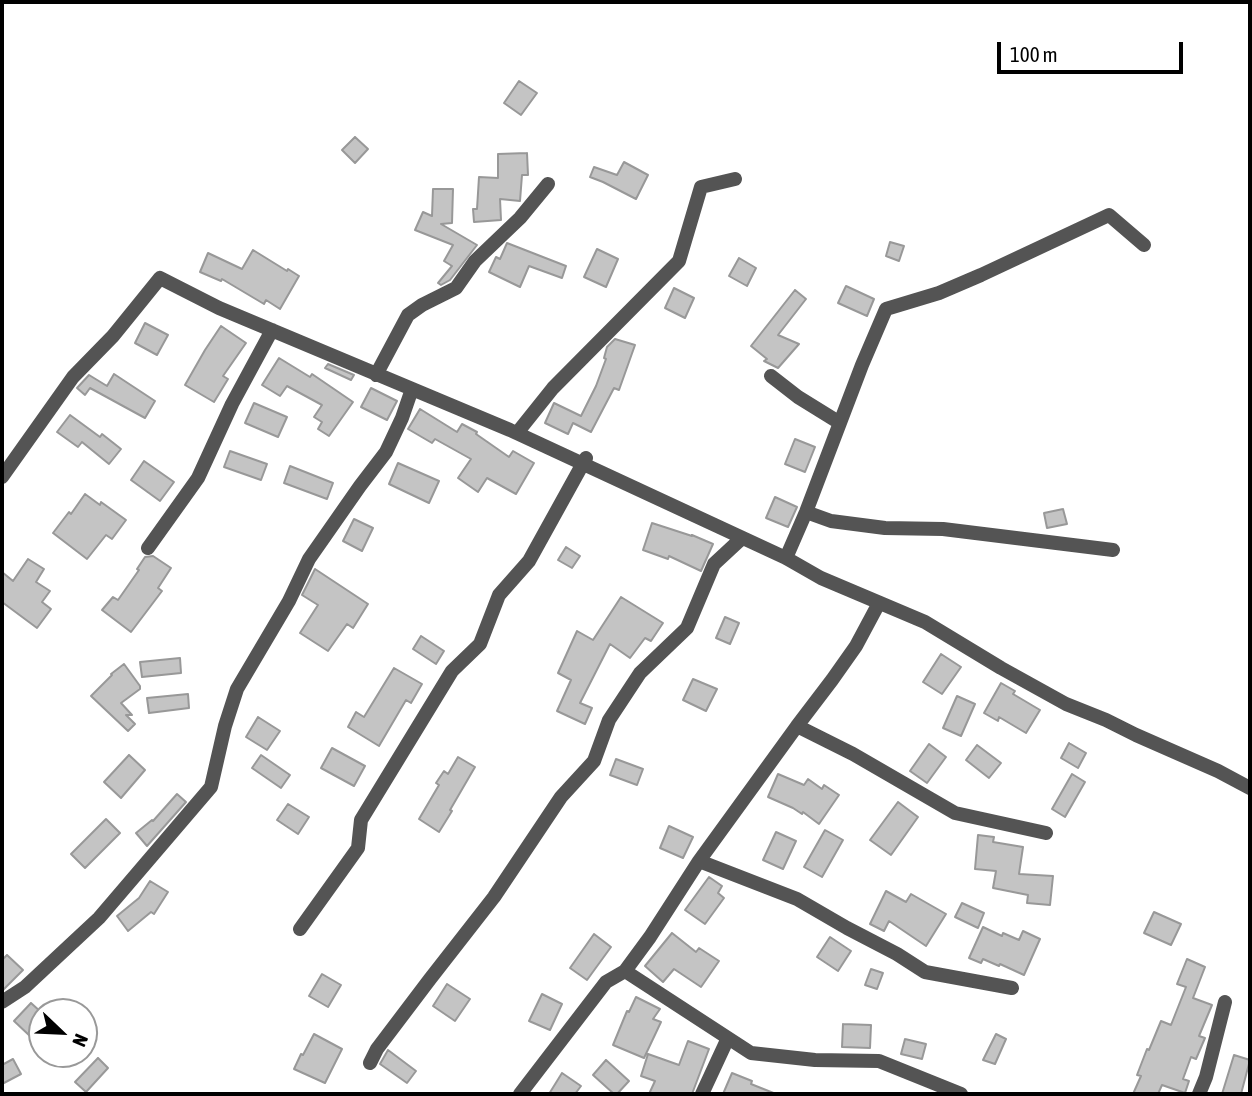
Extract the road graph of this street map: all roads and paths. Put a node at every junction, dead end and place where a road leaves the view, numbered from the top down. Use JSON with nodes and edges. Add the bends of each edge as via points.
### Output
{"nodes":[{"id":1,"x":735,"y":179,"type":"dead end"},
{"id":2,"x":548,"y":184,"type":"dead end"},
{"id":3,"x":1144,"y":245,"type":"dead end"},
{"id":4,"x":272,"y":330,"type":"junction"},
{"id":5,"x":376,"y":374,"type":"junction"},
{"id":6,"x":771,"y":376,"type":"dead end"},
{"id":7,"x":412,"y":389,"type":"junction"},
{"id":8,"x":840,"y":423,"type":"junction"},
{"id":9,"x":517,"y":433,"type":"junction"},
{"id":10,"x":585,"y":460,"type":"junction"},
{"id":11,"x":2,"y":477,"type":"edge"},
{"id":12,"x":806,"y":512,"type":"junction"},
{"id":13,"x":742,"y":538,"type":"junction"},
{"id":14,"x":148,"y":548,"type":"dead end"},
{"id":15,"x":1113,"y":550,"type":"dead end"},
{"id":16,"x":786,"y":558,"type":"junction"},
{"id":17,"x":879,"y":603,"type":"junction"},
{"id":18,"x":797,"y":726,"type":"junction"},
{"id":19,"x":1250,"y":788,"type":"edge"},
{"id":20,"x":1046,"y":833,"type":"dead end"},
{"id":21,"x":699,"y":862,"type":"junction"},
{"id":22,"x":300,"y":929,"type":"dead end"},
{"id":23,"x":625,"y":971,"type":"junction"},
{"id":24,"x":1012,"y":988,"type":"dead end"},
{"id":25,"x":2,"y":1002,"type":"edge"},
{"id":26,"x":1225,"y":1002,"type":"dead end"},
{"id":27,"x":728,"y":1038,"type":"junction"},
{"id":28,"x":370,"y":1063,"type":"dead end"},
{"id":29,"x":520,"y":1094,"type":"edge"},
{"id":30,"x":702,"y":1094,"type":"edge"},
{"id":31,"x":961,"y":1094,"type":"edge"},
{"id":32,"x":1199,"y":1094,"type":"edge"}],
"edges":[{"from":1,"to":9,"type":"street","via":[[701,187],[678,261],[552,388]]},
{"from":2,"to":5,"type":"street","via":[[475,261],[456,288],[408,315]]},
{"from":3,"to":8,"type":"street","via":[[1110,215],[971,280],[886,309]]},
{"from":4,"to":5,"type":"street"},
{"from":4,"to":11,"type":"street","via":[[160,278],[73,377]]},
{"from":4,"to":14,"type":"street","via":[[198,478]]},
{"from":5,"to":7,"type":"street"},
{"from":6,"to":8,"type":"street"},
{"from":7,"to":9,"type":"street"},
{"from":7,"to":25,"type":"street","via":[[386,452],[309,559],[237,689],[211,788],[99,918],[25,987]]},
{"from":8,"to":12,"type":"street"},
{"from":9,"to":10,"type":"street"},
{"from":10,"to":13,"type":"street"},
{"from":10,"to":22,"type":"street","via":[[529,561],[499,595],[480,643],[452,671],[361,820],[358,848]]},
{"from":12,"to":15,"type":"street","via":[[831,521],[885,528],[943,529]]},
{"from":12,"to":16,"type":"street"},
{"from":13,"to":16,"type":"street"},
{"from":13,"to":28,"type":"street","via":[[714,564],[687,628],[640,673],[609,720],[594,761],[561,797],[494,897]]},
{"from":16,"to":17,"type":"street"},
{"from":17,"to":18,"type":"street","via":[[848,658]]},
{"from":17,"to":19,"type":"street","via":[[925,622],[1066,704]]},
{"from":18,"to":20,"type":"street","via":[[955,813]]},
{"from":18,"to":21,"type":"street"},
{"from":21,"to":23,"type":"street"},
{"from":21,"to":24,"type":"street","via":[[797,899],[925,972]]},
{"from":23,"to":27,"type":"street"},
{"from":23,"to":29,"type":"street","via":[[606,982]]},
{"from":26,"to":32,"type":"street"},
{"from":27,"to":30,"type":"street"},
{"from":27,"to":31,"type":"street","via":[[751,1054],[878,1061]]}]}
